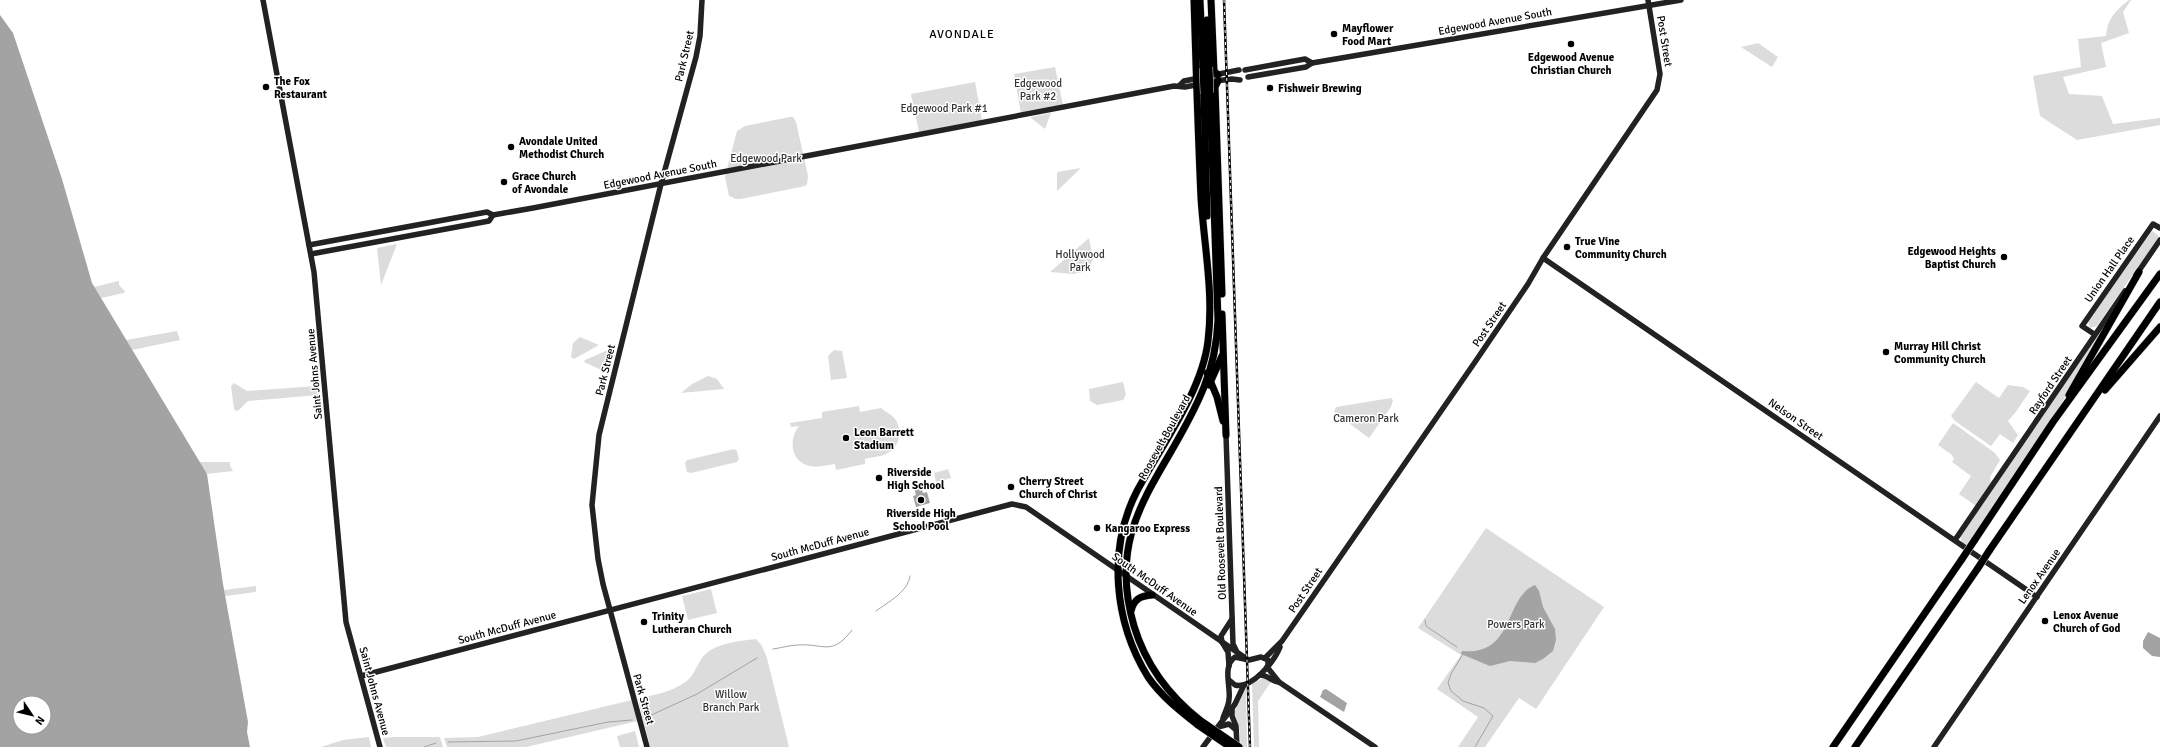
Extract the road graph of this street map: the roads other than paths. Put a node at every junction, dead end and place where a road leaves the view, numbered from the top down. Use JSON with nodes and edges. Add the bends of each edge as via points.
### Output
{"nodes":[{"id":1,"x":263,"y":0,"type":"edge"},
{"id":2,"x":702,"y":0,"type":"edge"},
{"id":3,"x":1194,"y":0,"type":"edge"},
{"id":4,"x":1200,"y":0,"type":"edge"},
{"id":5,"x":1206,"y":0,"type":"edge"},
{"id":6,"x":1211,"y":0,"type":"edge"},
{"id":7,"x":1681,"y":0,"type":"edge"},
{"id":8,"x":1648,"y":3,"type":"edge"},
{"id":9,"x":1312,"y":62,"type":"junction"},
{"id":10,"x":1206,"y":68,"type":"junction"},
{"id":11,"x":1242,"y":70,"type":"junction"},
{"id":12,"x":1248,"y":77,"type":"junction"},
{"id":13,"x":1218,"y":78,"type":"junction"},
{"id":14,"x":1240,"y":80,"type":"junction"},
{"id":15,"x":1197,"y":82,"type":"junction"},
{"id":16,"x":1207,"y":93,"type":"junction"},
{"id":17,"x":661,"y":184,"type":"junction"},
{"id":18,"x":493,"y":215,"type":"junction"},
{"id":19,"x":2160,"y":228,"type":"edge"},
{"id":20,"x":2160,"y":240,"type":"edge"},
{"id":21,"x":309,"y":245,"type":"junction"},
{"id":22,"x":311,"y":254,"type":"junction"},
{"id":23,"x":1543,"y":258,"type":"junction"},
{"id":24,"x":1208,"y":271,"type":"junction"},
{"id":25,"x":2139,"y":272,"type":"junction"},
{"id":26,"x":2160,"y":274,"type":"edge"},
{"id":27,"x":2160,"y":302,"type":"edge"},
{"id":28,"x":2160,"y":327,"type":"edge"},
{"id":29,"x":2094,"y":334,"type":"junction"},
{"id":30,"x":1224,"y":347,"type":"junction"},
{"id":31,"x":1205,"y":355,"type":"junction"},
{"id":32,"x":1209,"y":379,"type":"junction"},
{"id":33,"x":2160,"y":416,"type":"edge"},
{"id":34,"x":2053,"y":422,"type":"junction"},
{"id":35,"x":1226,"y":435,"type":"junction"},
{"id":36,"x":2062,"y":445,"type":"junction"},
{"id":37,"x":1955,"y":540,"type":"junction"},
{"id":38,"x":1119,"y":572,"type":"junction"},
{"id":39,"x":1126,"y":577,"type":"junction"},
{"id":40,"x":1152,"y":595,"type":"junction"},
{"id":41,"x":2037,"y":597,"type":"junction"},
{"id":42,"x":610,"y":610,"type":"junction"},
{"id":43,"x":1131,"y":613,"type":"junction"},
{"id":44,"x":1233,"y":617,"type":"junction"},
{"id":45,"x":1282,"y":641,"type":"junction"},
{"id":46,"x":1222,"y":642,"type":"junction"},
{"id":47,"x":1236,"y":651,"type":"junction"},
{"id":48,"x":1265,"y":658,"type":"junction"},
{"id":49,"x":1247,"y":659,"type":"junction"},
{"id":50,"x":1267,"y":667,"type":"junction"},
{"id":51,"x":1229,"y":668,"type":"junction"},
{"id":52,"x":1260,"y":675,"type":"junction"},
{"id":53,"x":361,"y":676,"type":"junction"},
{"id":54,"x":1228,"y":680,"type":"junction"},
{"id":55,"x":1280,"y":682,"type":"junction"},
{"id":56,"x":1244,"y":685,"type":"junction"},
{"id":57,"x":1232,"y":708,"type":"junction"},
{"id":58,"x":1223,"y":718,"type":"junction"},
{"id":59,"x":1200,"y":723,"type":"junction"},
{"id":60,"x":1217,"y":727,"type":"junction"},
{"id":61,"x":1236,"y":730,"type":"junction"},
{"id":62,"x":380,"y":747,"type":"edge"},
{"id":63,"x":647,"y":747,"type":"edge"},
{"id":64,"x":1203,"y":747,"type":"edge"},
{"id":65,"x":1230,"y":747,"type":"edge"},
{"id":66,"x":1238,"y":747,"type":"edge"},
{"id":67,"x":1375,"y":747,"type":"edge"},
{"id":68,"x":1833,"y":747,"type":"edge"},
{"id":69,"x":1855,"y":747,"type":"edge"},
{"id":70,"x":1934,"y":747,"type":"edge"}],
"edges":[{"from":1,"to":21,"type":"main road","name":"Saint Johns Avenue"},
{"from":2,"to":17,"type":"main road","name":"Park Street","via":[[697,52]]},
{"from":3,"to":15,"type":"highway"},
{"from":4,"to":10,"type":"highway"},
{"from":5,"to":10,"type":"highway"},
{"from":6,"to":13,"type":"highway","via":[[1214,71]]},
{"from":7,"to":8,"type":"main road","name":"Edgewood Avenue South"},
{"from":8,"to":9,"type":"main road","name":"Edgewood Avenue South"},
{"from":8,"to":23,"type":"main road","name":"Post Street","via":[[1660,74],[1658,89]]},
{"from":9,"to":11,"type":"main road","name":"Edgewood Avenue South","via":[[1305,60]]},
{"from":9,"to":12,"type":"main road","name":"Edgewood Avenue South","via":[[1306,67]]},
{"from":10,"to":16,"type":"highway","bridge":true},
{"from":11,"to":12,"type":"main road"},
{"from":11,"to":13,"type":"main road","name":"Edgewood Avenue South"},
{"from":11,"to":14,"type":"main road","via":[[1238,76]]},
{"from":12,"to":14,"type":"main road","name":"Edgewood Avenue South","via":[[1244,81]]},
{"from":13,"to":14,"type":"main road","name":"Edgewood Avenue South"},
{"from":13,"to":15,"type":"main road","name":"Edgewood Avenue South"},
{"from":13,"to":30,"type":"highway","via":[[1215,87]]},
{"from":15,"to":17,"type":"main road","name":"Edgewood Avenue South","via":[[1184,81],[1179,86]]},
{"from":15,"to":24,"type":"highway"},
{"from":16,"to":24,"type":"highway"},
{"from":16,"to":32,"type":"highway","name":"Roosevelt Boulevard","via":[[1218,320]]},
{"from":17,"to":18,"type":"main road","name":"Edgewood Avenue South"},
{"from":17,"to":42,"type":"main road","name":"Park Street","via":[[599,435],[592,505],[598,559]]},
{"from":18,"to":21,"type":"main road","name":"Edgewood Avenue South","via":[[487,212]]},
{"from":18,"to":22,"type":"main road","name":"Edgewood Avenue South","via":[[489,221]]},
{"from":19,"to":29,"type":"main road","name":"Union Hall Place","via":[[2153,224],[2082,326]]},
{"from":20,"to":25,"type":"main road","name":"Rayford Street"},
{"from":21,"to":22,"type":"main road","name":"Saint Johns Avenue"},
{"from":22,"to":53,"type":"main road","name":"Saint Johns Avenue","via":[[346,622]]},
{"from":23,"to":37,"type":"main road","name":"Nelson Street"},
{"from":23,"to":45,"type":"main road","name":"Post Street","via":[[1475,362]]},
{"from":24,"to":31,"type":"highway","name":"Roosevelt Boulevard","via":[[1210,309]]},
{"from":25,"to":29,"type":"main road","name":"Rayford Street"},
{"from":25,"to":34,"type":"highway"},
{"from":26,"to":34,"type":"highway"},
{"from":27,"to":36,"type":"highway"},
{"from":28,"to":36,"type":"highway","via":[[2103,392]]},
{"from":29,"to":37,"type":"main road","name":"Rayford Street"},
{"from":30,"to":32,"type":"highway","via":[[1221,359]]},
{"from":30,"to":35,"type":"highway"},
{"from":31,"to":32,"type":"highway"},
{"from":31,"to":38,"type":"highway","name":"Roosevelt Boulevard","via":[[1188,399],[1136,494],[1123,535]]},
{"from":32,"to":35,"type":"highway"},
{"from":32,"to":39,"type":"highway","name":"Roosevelt Boulevard","via":[[1140,508],[1131,535]]},
{"from":33,"to":41,"type":"main road","name":"Lenox Avenue"},
{"from":34,"to":68,"type":"highway","bridge":true},
{"from":35,"to":44,"type":"main road","name":"Old Roosevelt Boulevard"},
{"from":36,"to":69,"type":"highway","bridge":true},
{"from":37,"to":41,"type":"main road","name":"Nelson Street"},
{"from":38,"to":39,"type":"main road","name":"South McDuff Avenue"},
{"from":38,"to":42,"type":"main road","name":"South McDuff Avenue","via":[[1026,507],[1012,504]]},
{"from":38,"to":59,"type":"highway","name":"Roosevelt Boulevard","via":[[1119,595],[1125,626],[1149,678],[1165,697]]},
{"from":39,"to":40,"type":"main road","name":"South McDuff Avenue"},
{"from":39,"to":43,"type":"highway","name":"Roosevelt Boulevard"},
{"from":40,"to":43,"type":"highway","via":[[1136,600]]},
{"from":40,"to":46,"type":"main road","name":"South McDuff Avenue"},
{"from":41,"to":70,"type":"main road","name":"Lenox Avenue"},
{"from":42,"to":53,"type":"main road","name":"South McDuff Avenue"},
{"from":42,"to":63,"type":"main road","name":"Park Street"},
{"from":43,"to":59,"type":"highway","name":"Roosevelt Boulevard","via":[[1150,666],[1178,701]]},
{"from":44,"to":46,"type":"main road","via":[[1221,636]]},
{"from":44,"to":47,"type":"main road","name":"Old Roosevelt Boulevard"},
{"from":45,"to":48,"type":"main road","name":"Post Street"},
{"from":45,"to":50,"type":"main road","name":"Post Street","via":[[1278,652]]},
{"from":46,"to":47,"type":"main road","name":"South McDuff Avenue"},
{"from":46,"to":51,"type":"main road","via":[[1228,652]]},
{"from":47,"to":49,"type":"main road","name":"South McDuff Avenue"},
{"from":48,"to":49,"type":"main road"},
{"from":48,"to":50,"type":"main road","via":[[1268,661]]},
{"from":49,"to":51,"type":"main road","via":[[1234,658]]},
{"from":50,"to":52,"type":"main road","name":"Post Street"},
{"from":50,"to":55,"type":"main road"},
{"from":51,"to":54,"type":"main road"},
{"from":52,"to":55,"type":"main road"},
{"from":52,"to":56,"type":"main road","name":"Post Street"},
{"from":53,"to":62,"type":"main road","name":"Saint Johns Avenue"},
{"from":54,"to":56,"type":"main road","via":[[1235,686]]},
{"from":54,"to":58,"type":"main road","via":[[1230,698]]},
{"from":55,"to":67,"type":"main road"},
{"from":56,"to":57,"type":"main road"},
{"from":57,"to":58,"type":"main road"},
{"from":57,"to":61,"type":"main road"},
{"from":58,"to":60,"type":"main road"},
{"from":59,"to":65,"type":"highway","name":"Roosevelt Boulevard","bridge":true},
{"from":59,"to":66,"type":"highway","name":"Roosevelt Boulevard","bridge":true},
{"from":60,"to":61,"type":"main road","via":[[1229,724]]},
{"from":60,"to":64,"type":"main road"},
{"from":61,"to":66,"type":"main road"}]}
